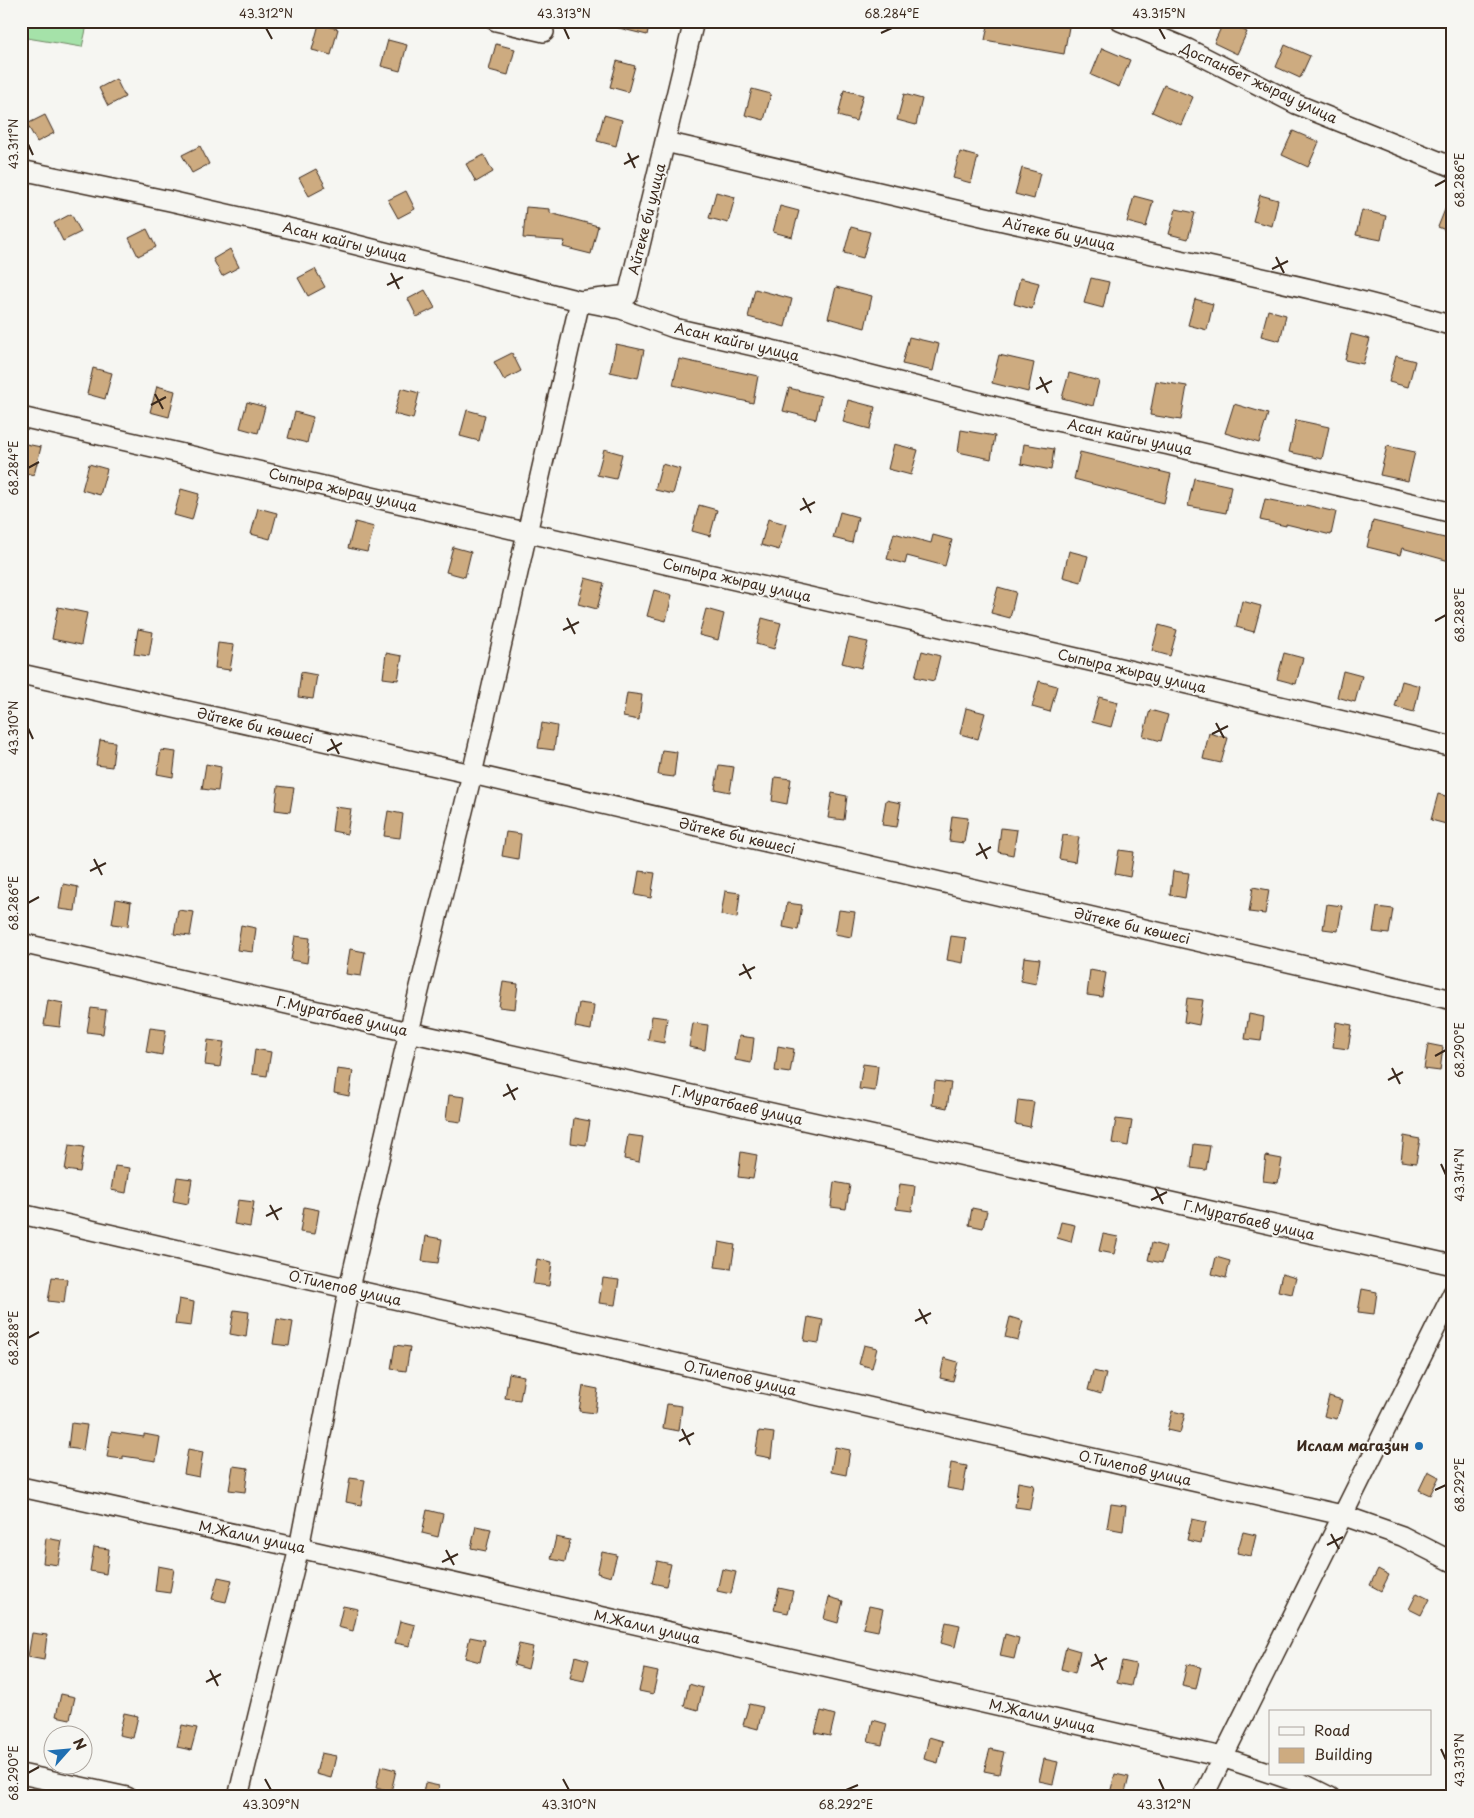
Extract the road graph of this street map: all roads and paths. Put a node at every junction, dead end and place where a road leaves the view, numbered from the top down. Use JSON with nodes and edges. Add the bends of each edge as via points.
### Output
{"nodes":[{"id":1,"x":496,"y":21,"type":"edge"},
{"id":2,"x":694,"y":21,"type":"edge"},
{"id":3,"x":1120,"y":21,"type":"edge"},
{"id":4,"x":544,"y":32,"type":"dead end"},
{"id":5,"x":665,"y":142,"type":"junction"},
{"id":6,"x":1453,"y":167,"type":"edge"},
{"id":7,"x":21,"y":170,"type":"edge"},
{"id":8,"x":580,"y":301,"type":"junction"},
{"id":9,"x":1453,"y":326,"type":"edge"},
{"id":10,"x":21,"y":417,"type":"edge"},
{"id":11,"x":1453,"y":512,"type":"edge"},
{"id":12,"x":527,"y":532,"type":"junction"},
{"id":13,"x":21,"y":674,"type":"edge"},
{"id":14,"x":1453,"y":747,"type":"edge"},
{"id":15,"x":472,"y":774,"type":"junction"},
{"id":16,"x":21,"y":943,"type":"edge"},
{"id":17,"x":1453,"y":1000,"type":"edge"},
{"id":18,"x":409,"y":1032,"type":"junction"},
{"id":19,"x":21,"y":1214,"type":"edge"},
{"id":20,"x":1453,"y":1265,"type":"edge"},
{"id":21,"x":349,"y":1288,"type":"junction"},
{"id":22,"x":1453,"y":1294,"type":"edge"},
{"id":23,"x":21,"y":1487,"type":"edge"},
{"id":24,"x":1342,"y":1515,"type":"junction"},
{"id":25,"x":299,"y":1548,"type":"junction"},
{"id":26,"x":1453,"y":1562,"type":"edge"},
{"id":27,"x":1222,"y":1757,"type":"junction"},
{"id":28,"x":1269,"y":1773,"type":"edge"},
{"id":29,"x":21,"y":1774,"type":"edge"},
{"id":30,"x":1280,"y":1776,"type":"edge"},
{"id":31,"x":127,"y":1797,"type":"edge"},
{"id":32,"x":238,"y":1797,"type":"edge"},
{"id":33,"x":1202,"y":1797,"type":"edge"},
{"id":34,"x":1330,"y":1797,"type":"edge"}],
"edges":[{"from":1,"to":4,"type":"street"},
{"from":2,"to":5,"type":"street","name":"Айтеке би улица"},
{"from":3,"to":6,"type":"street","name":"Доспанбет жырау улица","via":[[1188,49],[1296,104]]},
{"from":5,"to":8,"type":"street","name":"Айтеке би улица","via":[[628,295]]},
{"from":5,"to":9,"type":"street","name":"Айтеке би улица","via":[[937,207],[1255,276]]},
{"from":7,"to":8,"type":"street","name":"Асан кайгы улица","via":[[300,231]]},
{"from":8,"to":11,"type":"street","name":"Асан кайгы улица","via":[[622,309],[674,328],[776,350],[1033,416]]},
{"from":8,"to":12,"type":"street"},
{"from":10,"to":12,"type":"street","name":"Сыпыра жырау улица"},
{"from":12,"to":14,"type":"street","name":"Сыпыра жырау улица"},
{"from":12,"to":15,"type":"street"},
{"from":13,"to":15,"type":"street","name":"Әйтеке би көшесі"},
{"from":15,"to":17,"type":"street","name":"Әйтеке би көшесі"},
{"from":15,"to":18,"type":"street"},
{"from":16,"to":18,"type":"street","name":"Г.Муратбаев улица"},
{"from":18,"to":20,"type":"street","name":"Г.Муратбаев улица"},
{"from":18,"to":21,"type":"street"},
{"from":19,"to":21,"type":"street","name":"О.Тилепов улица"},
{"from":21,"to":24,"type":"street","name":"О.Тилепов улица"},
{"from":21,"to":25,"type":"street"},
{"from":22,"to":24,"type":"street"},
{"from":23,"to":25,"type":"street","name":"М.Жалил улица"},
{"from":24,"to":26,"type":"street","name":"О.Тилепов улица","via":[[1402,1536]]},
{"from":24,"to":27,"type":"street"},
{"from":25,"to":27,"type":"street","name":"М.Жалил улица"},
{"from":25,"to":32,"type":"street"},
{"from":27,"to":28,"type":"street","name":"М.Жалил улица"},
{"from":27,"to":33,"type":"street"},
{"from":29,"to":31,"type":"street"},
{"from":30,"to":34,"type":"street"}]}
